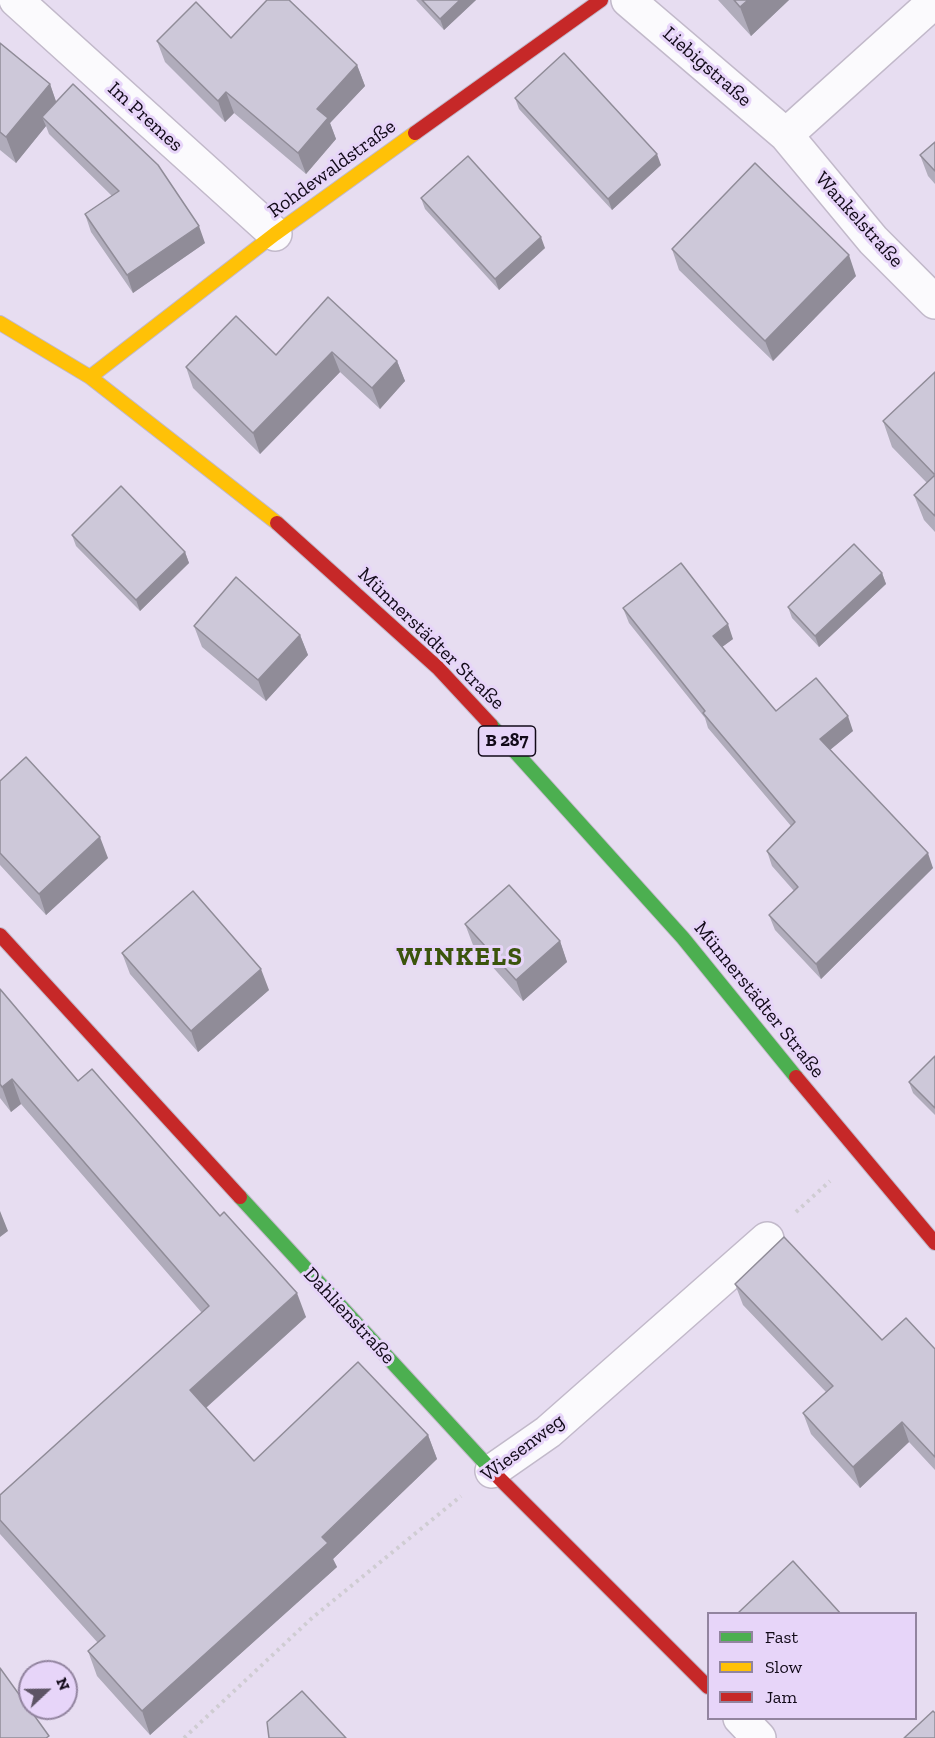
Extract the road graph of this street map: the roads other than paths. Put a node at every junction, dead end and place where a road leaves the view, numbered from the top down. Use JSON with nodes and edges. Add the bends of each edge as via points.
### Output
{"nodes":[{"id":1,"x":16,"y":0,"type":"edge"},
{"id":2,"x":601,"y":0,"type":"edge"},
{"id":3,"x":628,"y":0,"type":"edge"},
{"id":4,"x":935,"y":2,"type":"edge"},
{"id":5,"x":786,"y":135,"type":"junction"},
{"id":6,"x":275,"y":234,"type":"junction"},
{"id":7,"x":935,"y":302,"type":"edge"},
{"id":8,"x":0,"y":323,"type":"edge"},
{"id":9,"x":90,"y":377,"type":"junction"},
{"id":10,"x":0,"y":935,"type":"edge"},
{"id":11,"x":767,"y":1239,"type":"road end"},
{"id":12,"x":935,"y":1243,"type":"edge"},
{"id":13,"x":492,"y":1471,"type":"junction"},
{"id":14,"x":707,"y":1686,"type":"edge"},
{"id":15,"x":741,"y":1720,"type":"edge"},
{"id":16,"x":759,"y":1738,"type":"edge"}],
"edges":[{"from":1,"to":6,"type":"street","name":"Im Premes"},
{"from":2,"to":6,"type":"street","name":"Rohdewaldstraße"},
{"from":3,"to":5,"type":"street","name":"Liebigstraße"},
{"from":4,"to":5,"type":"street"},
{"from":5,"to":7,"type":"street","name":"Wankelstraße","via":[[873,240]]},
{"from":6,"to":9,"type":"street","name":"Rohdewaldstraße"},
{"from":8,"to":9,"type":"street","name":"Münnerstädter Straße","number":"B 287"},
{"from":9,"to":12,"type":"street","name":"Münnerstädter Straße","number":"B 287","via":[[289,532],[438,668],[683,938]]},
{"from":10,"to":13,"type":"street","name":"Dahlienstraße"},
{"from":11,"to":13,"type":"street","name":"Wiesenweg","via":[[548,1432]]},
{"from":13,"to":14,"type":"street","name":"Dahlienstraße"},
{"from":15,"to":16,"type":"street"}]}
